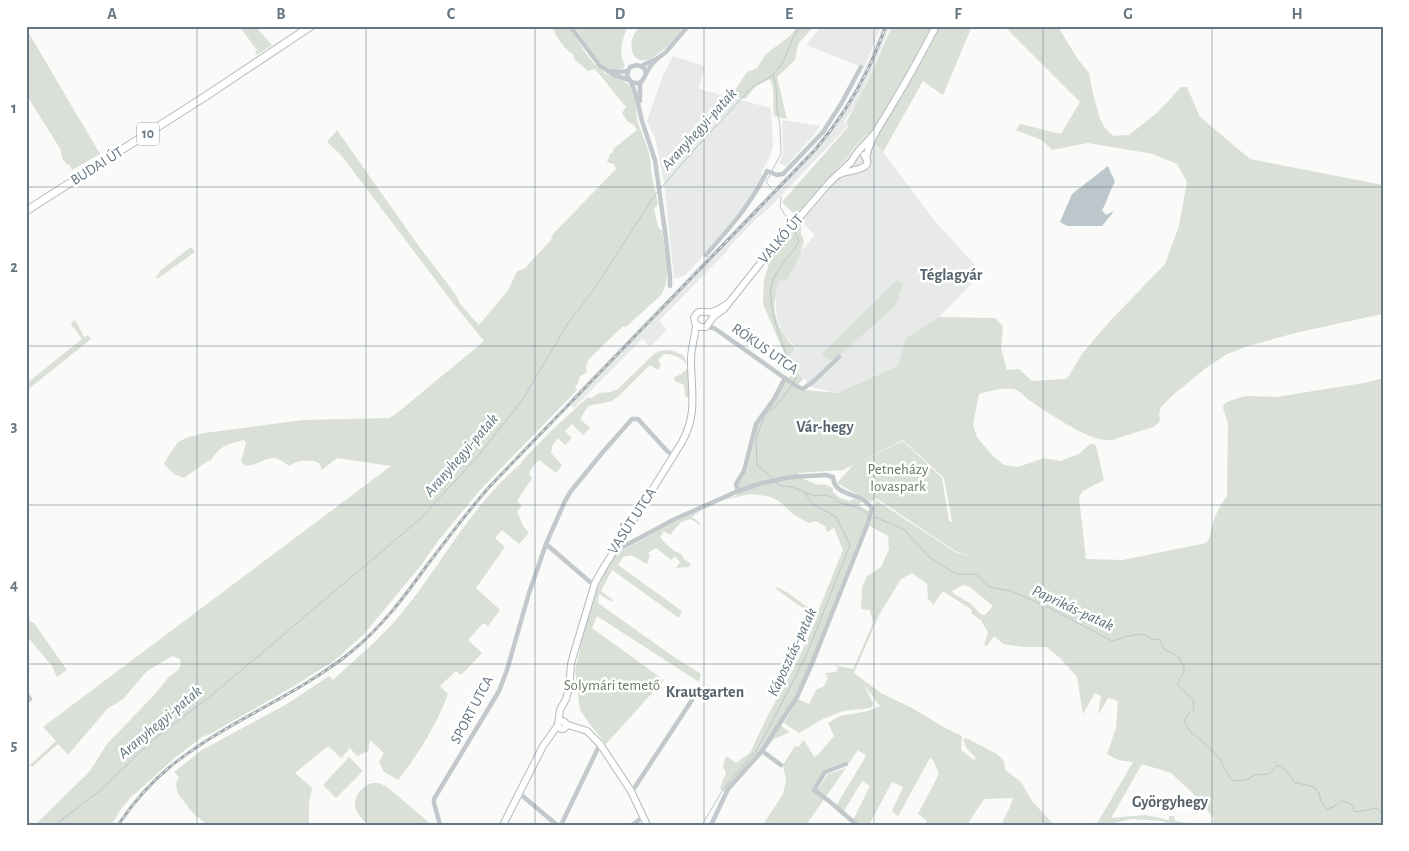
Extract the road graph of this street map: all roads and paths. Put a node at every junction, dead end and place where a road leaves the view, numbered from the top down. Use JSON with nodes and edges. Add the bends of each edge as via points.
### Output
{"nodes":[{"id":1,"x":311,"y":26,"type":"edge"},
{"id":2,"x":570,"y":26,"type":"edge"},
{"id":3,"x":688,"y":26,"type":"edge"},
{"id":4,"x":936,"y":26,"type":"edge"},
{"id":5,"x":658,"y":58,"type":"junction"},
{"id":6,"x":641,"y":66,"type":"junction"},
{"id":7,"x":861,"y":67,"type":"dead end"},
{"id":8,"x":604,"y":69,"type":"junction"},
{"id":9,"x":627,"y":71,"type":"junction"},
{"id":10,"x":646,"y":73,"type":"junction"},
{"id":11,"x":630,"y":81,"type":"junction"},
{"id":12,"x":640,"y":82,"type":"junction"},
{"id":13,"x":640,"y":106,"type":"junction"},
{"id":14,"x":875,"y":133,"type":"junction"},
{"id":15,"x":858,"y":154,"type":"junction"},
{"id":16,"x":866,"y":158,"type":"junction"},
{"id":17,"x":852,"y":161,"type":"junction"},
{"id":18,"x":858,"y":169,"type":"junction"},
{"id":19,"x":835,"y":177,"type":"junction"},
{"id":20,"x":26,"y":211,"type":"edge"},
{"id":21,"x":706,"y":255,"type":"dead end"},
{"id":22,"x":670,"y":286,"type":"dead end"},
{"id":23,"x":728,"y":303,"type":"junction"},
{"id":24,"x":708,"y":313,"type":"junction"},
{"id":25,"x":705,"y":324,"type":"junction"},
{"id":26,"x":839,"y":357,"type":"dead end"},
{"id":27,"x":785,"y":378,"type":"junction"},
{"id":28,"x":674,"y":456,"type":"junction"},
{"id":29,"x":738,"y":491,"type":"junction"},
{"id":30,"x":546,"y":544,"type":"junction"},
{"id":31,"x":615,"y":548,"type":"junction"},
{"id":32,"x":595,"y":583,"type":"junction"},
{"id":33,"x":26,"y":694,"type":"edge"},
{"id":34,"x":692,"y":700,"type":"dead end"},
{"id":35,"x":28,"y":701,"type":"edge"},
{"id":36,"x":562,"y":725,"type":"junction"},
{"id":37,"x":600,"y":744,"type":"junction"},
{"id":38,"x":762,"y":750,"type":"junction"},
{"id":39,"x":846,"y":764,"type":"dead end"},
{"id":40,"x":781,"y":766,"type":"dead end"},
{"id":41,"x":631,"y":791,"type":"junction"},
{"id":42,"x":519,"y":793,"type":"junction"},
{"id":43,"x":643,"y":817,"type":"junction"},
{"id":44,"x":440,"y":825,"type":"edge"},
{"id":45,"x":503,"y":825,"type":"edge"},
{"id":46,"x":557,"y":825,"type":"edge"},
{"id":47,"x":561,"y":825,"type":"edge"},
{"id":48,"x":632,"y":825,"type":"edge"},
{"id":49,"x":647,"y":825,"type":"edge"},
{"id":50,"x":711,"y":825,"type":"edge"},
{"id":51,"x":856,"y":825,"type":"edge"}],
"edges":[{"from":1,"to":20,"type":"main road","name":"BUDAI ÚT","number":"10"},
{"from":2,"to":8,"type":"street"},
{"from":3,"to":5,"type":"street"},
{"from":4,"to":14,"type":"street"},
{"from":5,"to":6,"type":"street"},
{"from":5,"to":10,"type":"street"},
{"from":6,"to":9,"type":"street","via":[[633,65]]},
{"from":6,"to":10,"type":"street"},
{"from":7,"to":21,"type":"street","via":[[822,132],[786,171],[779,175],[770,173],[746,208]]},
{"from":8,"to":9,"type":"street"},
{"from":8,"to":11,"type":"street"},
{"from":9,"to":11,"type":"street"},
{"from":10,"to":12,"type":"street"},
{"from":11,"to":12,"type":"street"},
{"from":11,"to":13,"type":"street"},
{"from":12,"to":13,"type":"street"},
{"from":13,"to":22,"type":"street","via":[[655,160]]},
{"from":14,"to":15,"type":"street"},
{"from":14,"to":16,"type":"street"},
{"from":15,"to":16,"type":"street"},
{"from":15,"to":17,"type":"street"},
{"from":16,"to":18,"type":"street","via":[[867,165]]},
{"from":17,"to":18,"type":"street"},
{"from":17,"to":19,"type":"street","name":"VALKÓ ÚT"},
{"from":18,"to":19,"type":"street"},
{"from":19,"to":23,"type":"street","name":"VALKÓ ÚT"},
{"from":23,"to":24,"type":"street"},
{"from":23,"to":25,"type":"street","name":"VALKÓ ÚT"},
{"from":24,"to":25,"type":"street","via":[[710,316]]},
{"from":24,"to":25,"type":"street","via":[[702,311],[694,318]]},
{"from":25,"to":27,"type":"street","name":"RÓKUS UTCA"},
{"from":25,"to":28,"type":"street","name":"VASÚT UTCA","via":[[693,344],[691,420]]},
{"from":26,"to":27,"type":"street","name":"RÓKUS UTCA","via":[[804,389]]},
{"from":27,"to":29,"type":"street","via":[[756,424],[744,471],[736,484]]},
{"from":28,"to":30,"type":"street","name":"SPORT UTCA","via":[[638,419],[632,419],[565,501]]},
{"from":28,"to":31,"type":"street","name":"VASÚT UTCA"},
{"from":29,"to":31,"type":"street","via":[[681,516],[619,549]]},
{"from":29,"to":38,"type":"street","via":[[791,477],[826,475],[833,477],[837,488],[867,502],[872,508],[814,662],[797,697]]},
{"from":30,"to":32,"type":"street"},
{"from":30,"to":44,"type":"street","name":"SPORT UTCA","via":[[499,691],[434,799]]},
{"from":31,"to":32,"type":"street","name":"VASÚT UTCA"},
{"from":32,"to":36,"type":"street","name":"VASÚT UTCA","via":[[572,659],[569,688],[560,710]]},
{"from":33,"to":35,"type":"street"},
{"from":34,"to":41,"type":"street"},
{"from":36,"to":37,"type":"street","via":[[587,731]]},
{"from":36,"to":42,"type":"street","via":[[543,746]]},
{"from":37,"to":41,"type":"street"},
{"from":37,"to":47,"type":"street"},
{"from":38,"to":40,"type":"street"},
{"from":38,"to":50,"type":"street","via":[[728,789]]},
{"from":39,"to":51,"type":"street","via":[[825,772],[814,790]]},
{"from":41,"to":43,"type":"street"},
{"from":42,"to":45,"type":"street"},
{"from":42,"to":46,"type":"street"},
{"from":43,"to":48,"type":"street"},
{"from":43,"to":49,"type":"street"}]}
